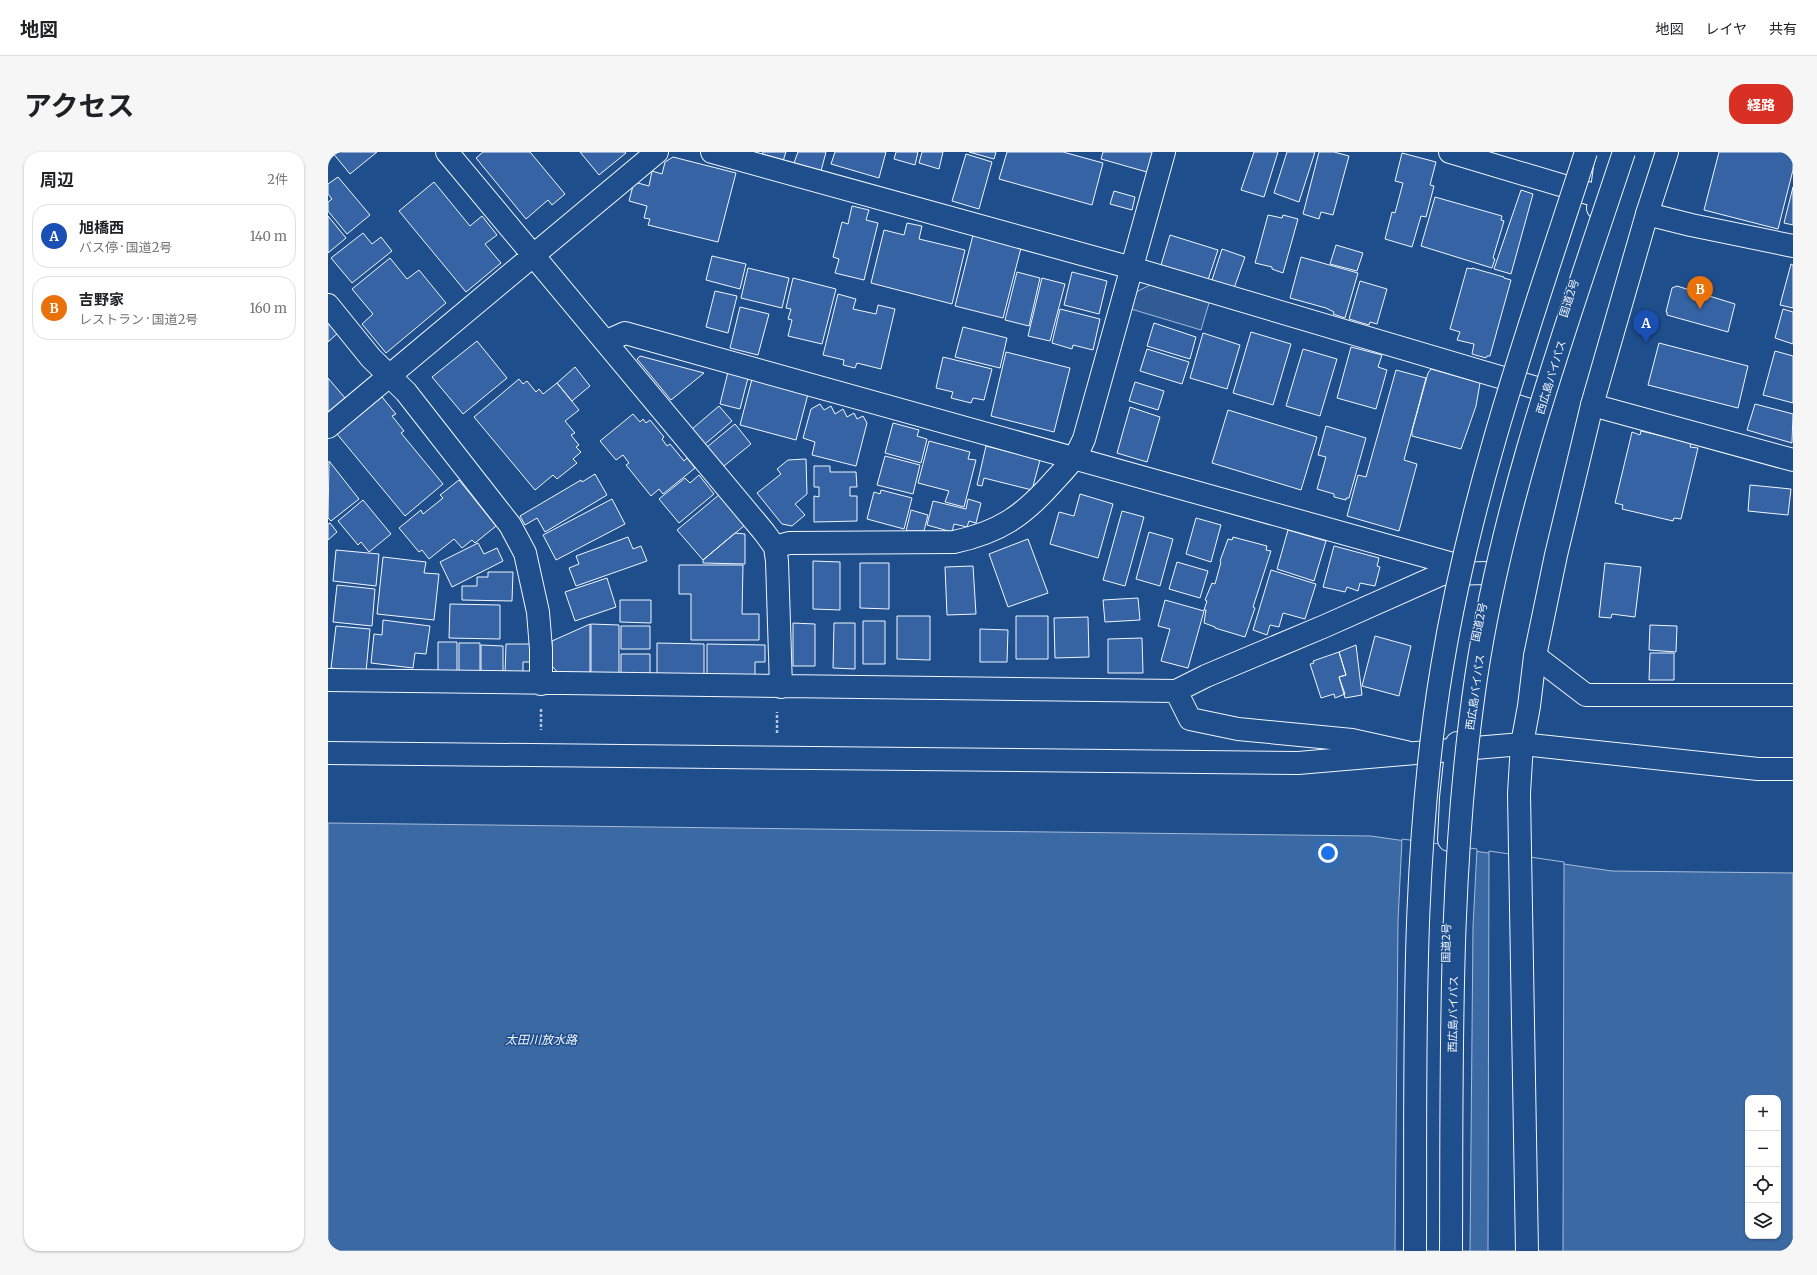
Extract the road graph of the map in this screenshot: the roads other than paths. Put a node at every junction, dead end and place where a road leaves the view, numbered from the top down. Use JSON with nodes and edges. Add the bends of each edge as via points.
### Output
{"nodes":[{"id":1,"x":448,"y":152,"type":"edge"},
{"id":2,"x":657,"y":152,"type":"edge"},
{"id":3,"x":712,"y":152,"type":"edge"},
{"id":4,"x":1164,"y":152,"type":"edge"},
{"id":5,"x":1450,"y":152,"type":"edge"},
{"id":6,"x":1586,"y":152,"type":"edge"},
{"id":7,"x":1607,"y":152,"type":"edge"},
{"id":8,"x":1624,"y":152,"type":"edge"},
{"id":9,"x":1667,"y":152,"type":"edge"},
{"id":10,"x":1602,"y":197,"type":"junction"},
{"id":11,"x":1647,"y":214,"type":"junction"},
{"id":12,"x":1793,"y":246,"type":"edge"},
{"id":13,"x":534,"y":254,"type":"junction"},
{"id":14,"x":1132,"y":268,"type":"junction"},
{"id":15,"x":328,"y":305,"type":"edge"},
{"id":16,"x":606,"y":341,"type":"junction"},
{"id":17,"x":390,"y":376,"type":"junction"},
{"id":18,"x":1540,"y":389,"type":"junction"},
{"id":19,"x":1592,"y":405,"type":"junction"},
{"id":20,"x":328,"y":427,"type":"edge"},
{"id":21,"x":1076,"y":458,"type":"junction"},
{"id":22,"x":1793,"y":460,"type":"edge"},
{"id":23,"x":775,"y":547,"type":"junction"},
{"id":24,"x":1489,"y":574,"type":"junction"},
{"id":25,"x":1535,"y":656,"type":"junction"},
{"id":26,"x":328,"y":680,"type":"edge"},
{"id":27,"x":541,"y":684,"type":"junction"},
{"id":28,"x":781,"y":687,"type":"junction"},
{"id":29,"x":1176,"y":691,"type":"junction"},
{"id":30,"x":1793,"y":696,"type":"edge"},
{"id":31,"x":1522,"y":744,"type":"junction"},
{"id":32,"x":1456,"y":751,"type":"junction"},
{"id":33,"x":328,"y":753,"type":"edge"},
{"id":34,"x":1409,"y":753,"type":"junction"},
{"id":35,"x":1793,"y":769,"type":"edge"},
{"id":36,"x":1415,"y":1251,"type":"edge"},
{"id":37,"x":1444,"y":1251,"type":"edge"},
{"id":38,"x":1452,"y":1251,"type":"edge"},
{"id":39,"x":1527,"y":1251,"type":"edge"}],
"edges":[{"from":1,"to":13,"type":"main road"},
{"from":2,"to":13,"type":"main road"},
{"from":3,"to":14,"type":"main road"},
{"from":4,"to":14,"type":"main road"},
{"from":5,"to":10,"type":"main road"},
{"from":6,"to":36,"type":"main road","bridge":true,"via":[[1481,484],[1460,570],[1442,669],[1428,782],[1418,914]]},
{"from":7,"to":10,"type":"main road","name":"国道2号"},
{"from":8,"to":38,"type":"main road","name":"西広島バイパス","bridge":true,"via":[[1548,385],[1515,496],[1476,677],[1462,783],[1454,910]]},
{"from":9,"to":11,"type":"main road"},
{"from":10,"to":18,"type":"main road","name":"国道2号"},
{"from":11,"to":12,"type":"main road"},
{"from":11,"to":19,"type":"main road"},
{"from":13,"to":16,"type":"main road"},
{"from":13,"to":17,"type":"main road"},
{"from":14,"to":18,"type":"main road"},
{"from":14,"to":21,"type":"main road","via":[[1084,439]]},
{"from":15,"to":17,"type":"main road","via":[[371,358]]},
{"from":16,"to":21,"type":"main road","via":[[624,333]]},
{"from":16,"to":23,"type":"main road"},
{"from":17,"to":20,"type":"main road"},
{"from":17,"to":27,"type":"main road","via":[[406,392],[510,525],[525,553],[538,612]]},
{"from":18,"to":24,"type":"main road","name":"国道2号"},
{"from":19,"to":22,"type":"main road"},
{"from":19,"to":25,"type":"main road"},
{"from":21,"to":23,"type":"main road","via":[[1033,504],[1005,524],[976,537],[954,542],[788,543]]},
{"from":21,"to":24,"type":"main road"},
{"from":23,"to":28,"type":"main road"},
{"from":24,"to":29,"type":"main road","via":[[1442,574]]},
{"from":24,"to":32,"type":"main road","name":"国道2号","via":[[1464,693]]},
{"from":25,"to":30,"type":"main road","via":[[1586,695]]},
{"from":25,"to":31,"type":"main road"},
{"from":26,"to":27,"type":"main road"},
{"from":27,"to":28,"type":"main road"},
{"from":28,"to":29,"type":"main road"},
{"from":29,"to":34,"type":"main road","via":[[1190,719],[1238,729],[1352,740]]},
{"from":31,"to":32,"type":"main road"},
{"from":31,"to":35,"type":"main road","via":[[1758,769]]},
{"from":31,"to":39,"type":"main road","via":[[1519,793]]},
{"from":32,"to":34,"type":"main road"},
{"from":32,"to":37,"type":"main road","name":"国道2号","via":[[1451,798],[1445,1034]]},
{"from":33,"to":34,"type":"main road","via":[[1298,763]]}]}
